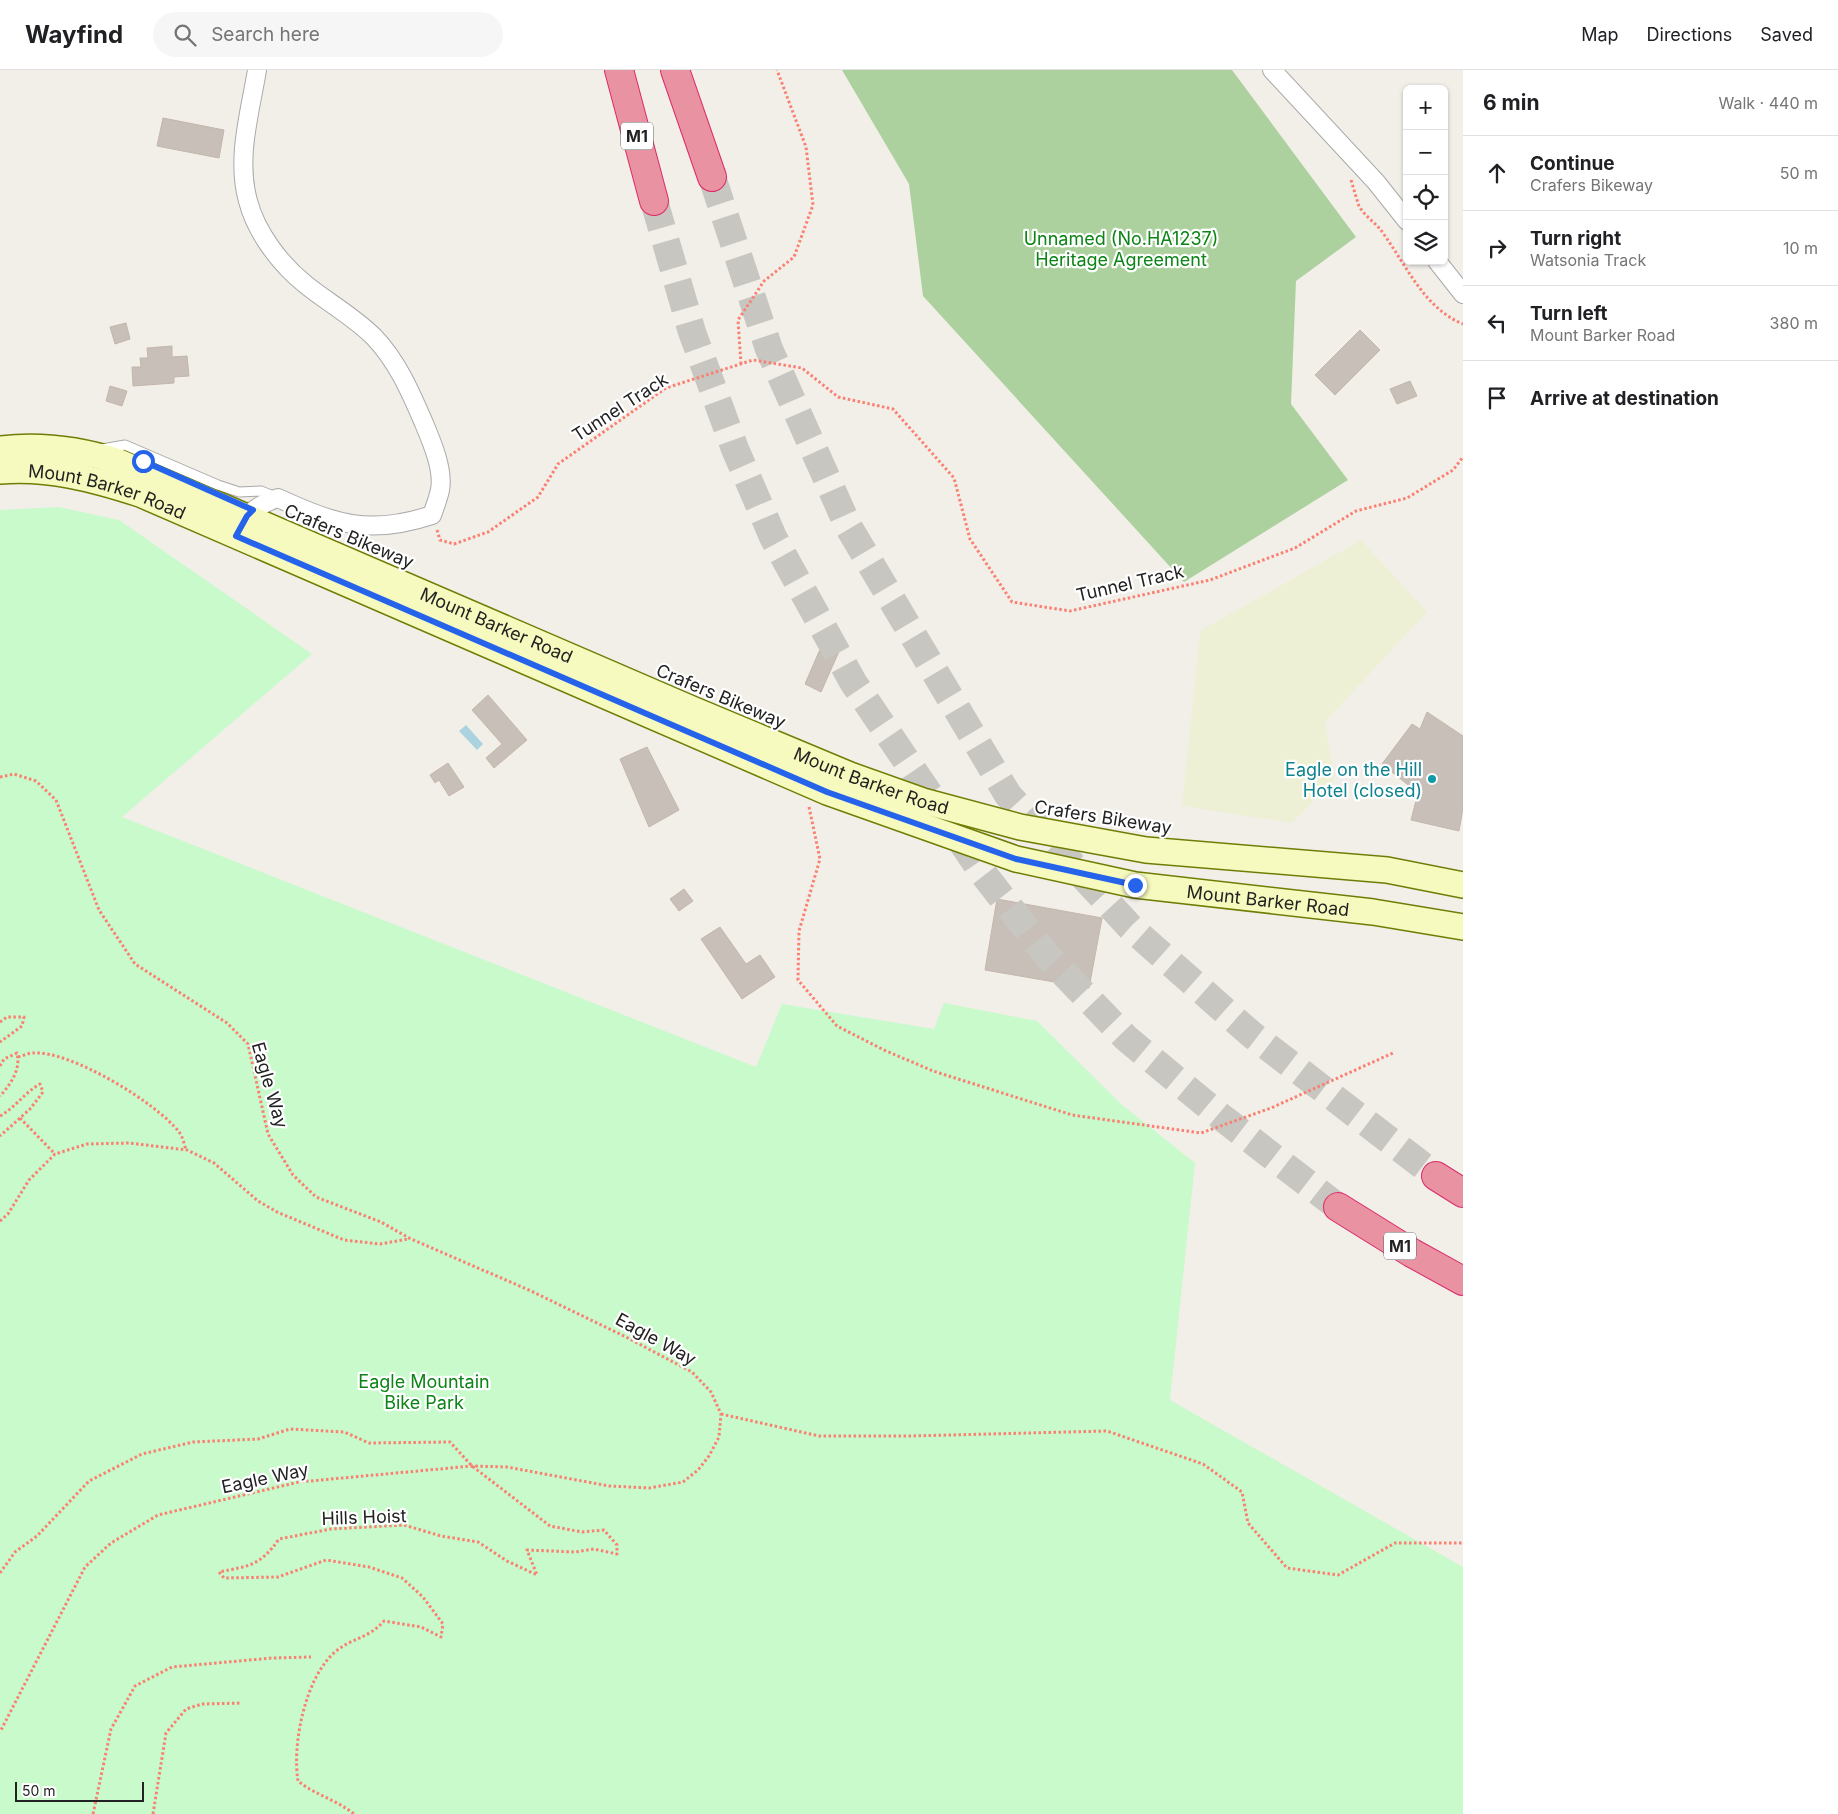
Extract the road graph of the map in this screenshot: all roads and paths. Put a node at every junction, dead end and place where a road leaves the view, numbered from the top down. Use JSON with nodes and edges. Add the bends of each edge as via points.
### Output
{"nodes":[{"id":1,"x":257,"y":70,"type":"edge"},
{"id":2,"x":619,"y":70,"type":"edge"},
{"id":3,"x":675,"y":70,"type":"edge"},
{"id":4,"x":777,"y":70,"type":"edge"},
{"id":5,"x":1272,"y":70,"type":"edge"},
{"id":6,"x":712,"y":178,"type":"tunnel mouth"},
{"id":7,"x":654,"y":201,"type":"tunnel mouth"},
{"id":8,"x":1406,"y":220,"type":"edge"},
{"id":9,"x":1441,"y":265,"type":"edge"},
{"id":10,"x":1463,"y":294,"type":"edge"},
{"id":11,"x":742,"y":364,"type":"junction"},
{"id":12,"x":0,"y":449,"type":"edge"},
{"id":13,"x":90,"y":452,"type":"junction"},
{"id":14,"x":1463,"y":457,"type":"edge"},
{"id":15,"x":0,"y":471,"type":"edge"},
{"id":16,"x":278,"y":498,"type":"junction"},
{"id":17,"x":432,"y":515,"type":"junction"},
{"id":18,"x":241,"y":526,"type":"junction"},
{"id":19,"x":0,"y":777,"type":"edge"},
{"id":20,"x":802,"y":781,"type":"junction"},
{"id":21,"x":992,"y":821,"type":"junction"},
{"id":22,"x":985,"y":848,"type":"junction"},
{"id":23,"x":1463,"y":885,"type":"edge"},
{"id":24,"x":1463,"y":927,"type":"edge"},
{"id":25,"x":0,"y":1022,"type":"edge"},
{"id":26,"x":0,"y":1042,"type":"edge"},
{"id":27,"x":1393,"y":1054,"type":"dead end"},
{"id":28,"x":18,"y":1057,"type":"junction"},
{"id":29,"x":0,"y":1066,"type":"edge"},
{"id":30,"x":0,"y":1096,"type":"edge"},
{"id":31,"x":0,"y":1116,"type":"edge"},
{"id":32,"x":20,"y":1118,"type":"junction"},
{"id":33,"x":0,"y":1136,"type":"edge"},
{"id":34,"x":186,"y":1150,"type":"junction"},
{"id":35,"x":55,"y":1154,"type":"junction"},
{"id":36,"x":1436,"y":1176,"type":"tunnel mouth"},
{"id":37,"x":1463,"y":1193,"type":"edge"},
{"id":38,"x":1338,"y":1207,"type":"tunnel mouth"},
{"id":39,"x":0,"y":1221,"type":"edge"},
{"id":40,"x":409,"y":1238,"type":"junction"},
{"id":41,"x":1463,"y":1281,"type":"edge"},
{"id":42,"x":721,"y":1414,"type":"junction"},
{"id":43,"x":472,"y":1466,"type":"junction"},
{"id":44,"x":1463,"y":1542,"type":"edge"},
{"id":45,"x":0,"y":1573,"type":"edge"},
{"id":46,"x":311,"y":1657,"type":"dead end"},
{"id":47,"x":242,"y":1703,"type":"dead end"},
{"id":48,"x":0,"y":1732,"type":"edge"},
{"id":49,"x":93,"y":1814,"type":"edge"},
{"id":50,"x":153,"y":1814,"type":"edge"},
{"id":51,"x":354,"y":1814,"type":"edge"}],
"edges":[{"from":1,"to":17,"type":"street","via":[[243,155],[247,200],[252,214],[276,253],[303,283],[353,319],[392,358],[427,430],[438,466],[440,490]]},
{"from":2,"to":7,"type":"highway","number":"M1"},
{"from":3,"to":6,"type":"highway"},
{"from":4,"to":11,"type":"path","via":[[806,147],[814,204],[794,257],[764,282],[738,320]]},
{"from":5,"to":8,"type":"street","via":[[1376,182]]},
{"from":9,"to":10,"type":"street"},
{"from":11,"to":14,"type":"path","name":"Tunnel Track","via":[[752,360],[802,368],[838,397],[892,409],[954,478],[970,539],[1012,602],[1070,611],[1210,580],[1296,548],[1356,511],[1407,498],[1453,470]]},
{"from":11,"to":17,"type":"path","name":"Tunnel Track","via":[[666,388],[558,464],[538,498],[488,532],[454,544],[440,540]]},
{"from":12,"to":13,"type":"main road","name":"Mount Barker Road","via":[[40,446]]},
{"from":13,"to":16,"type":"lane","via":[[125,445],[218,485],[239,492],[261,491]]},
{"from":13,"to":18,"type":"main road","name":"Mount Barker Road","via":[[138,469]]},
{"from":15,"to":18,"type":"main road","name":"Mount Barker Road","via":[[42,470],[74,474]]},
{"from":16,"to":17,"type":"street","via":[[314,515],[354,526],[413,522]]},
{"from":16,"to":18,"type":"street","via":[[264,502]]},
{"from":18,"to":20,"type":"main road","name":"Mount Barker Road"},
{"from":18,"to":21,"type":"main road","name":"Mount Barker Road","via":[[850,775],[922,801]]},
{"from":19,"to":40,"type":"path","name":"Eagle Way","via":[[14,774],[36,781],[56,800],[99,910],[135,964],[227,1023],[248,1044],[268,1134],[292,1175],[316,1197],[380,1222]]},
{"from":20,"to":22,"type":"main road","name":"Mount Barker Road","via":[[914,825]]},
{"from":20,"to":27,"type":"path","via":[[820,859],[799,931],[798,980],[837,1026],[884,1050],[933,1071],[1072,1115],[1201,1133],[1271,1108]]},
{"from":21,"to":22,"type":"main road"},
{"from":21,"to":23,"type":"main road","name":"Mount Barker Road","via":[[1146,850],[1387,870]]},
{"from":22,"to":24,"type":"main road","name":"Mount Barker Road","via":[[1050,868],[1135,885],[1373,912]]},
{"from":25,"to":26,"type":"path","via":[[7,1017],[24,1017],[22,1026]]},
{"from":28,"to":29,"type":"path","via":[[17,1053],[4,1059]]},
{"from":28,"to":30,"type":"path","via":[[20,1062],[9,1086]]},
{"from":28,"to":34,"type":"path","via":[[38,1053],[87,1066],[165,1118],[180,1133]]},
{"from":31,"to":32,"type":"path","via":[[40,1084],[43,1092]]},
{"from":32,"to":33,"type":"path"},
{"from":32,"to":35,"type":"path"},
{"from":34,"to":35,"type":"path","via":[[129,1143],[87,1144]]},
{"from":34,"to":40,"type":"path","via":[[214,1163],[258,1201],[305,1225],[344,1240],[380,1244]]},
{"from":35,"to":39,"type":"path","via":[[29,1180]]},
{"from":36,"to":37,"type":"highway"},
{"from":38,"to":41,"type":"highway","number":"M1","via":[[1412,1254]]},
{"from":40,"to":42,"type":"path","name":"Eagle Way","via":[[531,1291],[692,1372],[711,1392]]},
{"from":42,"to":43,"type":"path","name":"Eagle Way","via":[[719,1437],[709,1456],[683,1482],[649,1488],[609,1486],[507,1467]]},
{"from":42,"to":44,"type":"path","via":[[819,1436],[1107,1431],[1203,1464],[1242,1492],[1248,1523],[1287,1568],[1338,1575],[1395,1543]]},
{"from":43,"to":45,"type":"path","name":"Hills Hoist","via":[[450,1442],[368,1443],[344,1432],[320,1430],[290,1429],[258,1439],[185,1444],[142,1454],[89,1482],[37,1536],[15,1552]]},
{"from":43,"to":48,"type":"path","name":"Eagle Way","via":[[299,1482],[158,1515],[111,1543],[85,1567]]},
{"from":43,"to":51,"type":"path","name":"Hills Hoist","via":[[550,1526],[582,1532],[604,1530],[617,1545],[617,1554],[594,1549],[575,1552],[527,1550],[537,1575],[478,1542],[404,1525],[330,1529],[279,1539],[268,1555],[252,1565],[219,1572],[224,1578],[278,1577],[326,1560],[370,1567],[402,1578],[423,1597],[443,1624],[442,1637],[421,1627],[384,1621],[364,1638],[336,1651],[324,1664],[311,1690],[299,1728],[298,1781]]},
{"from":46,"to":49,"type":"path","via":[[172,1667],[135,1686],[111,1729]]},
{"from":47,"to":50,"type":"path","via":[[202,1704],[186,1709],[166,1732]]}]}
